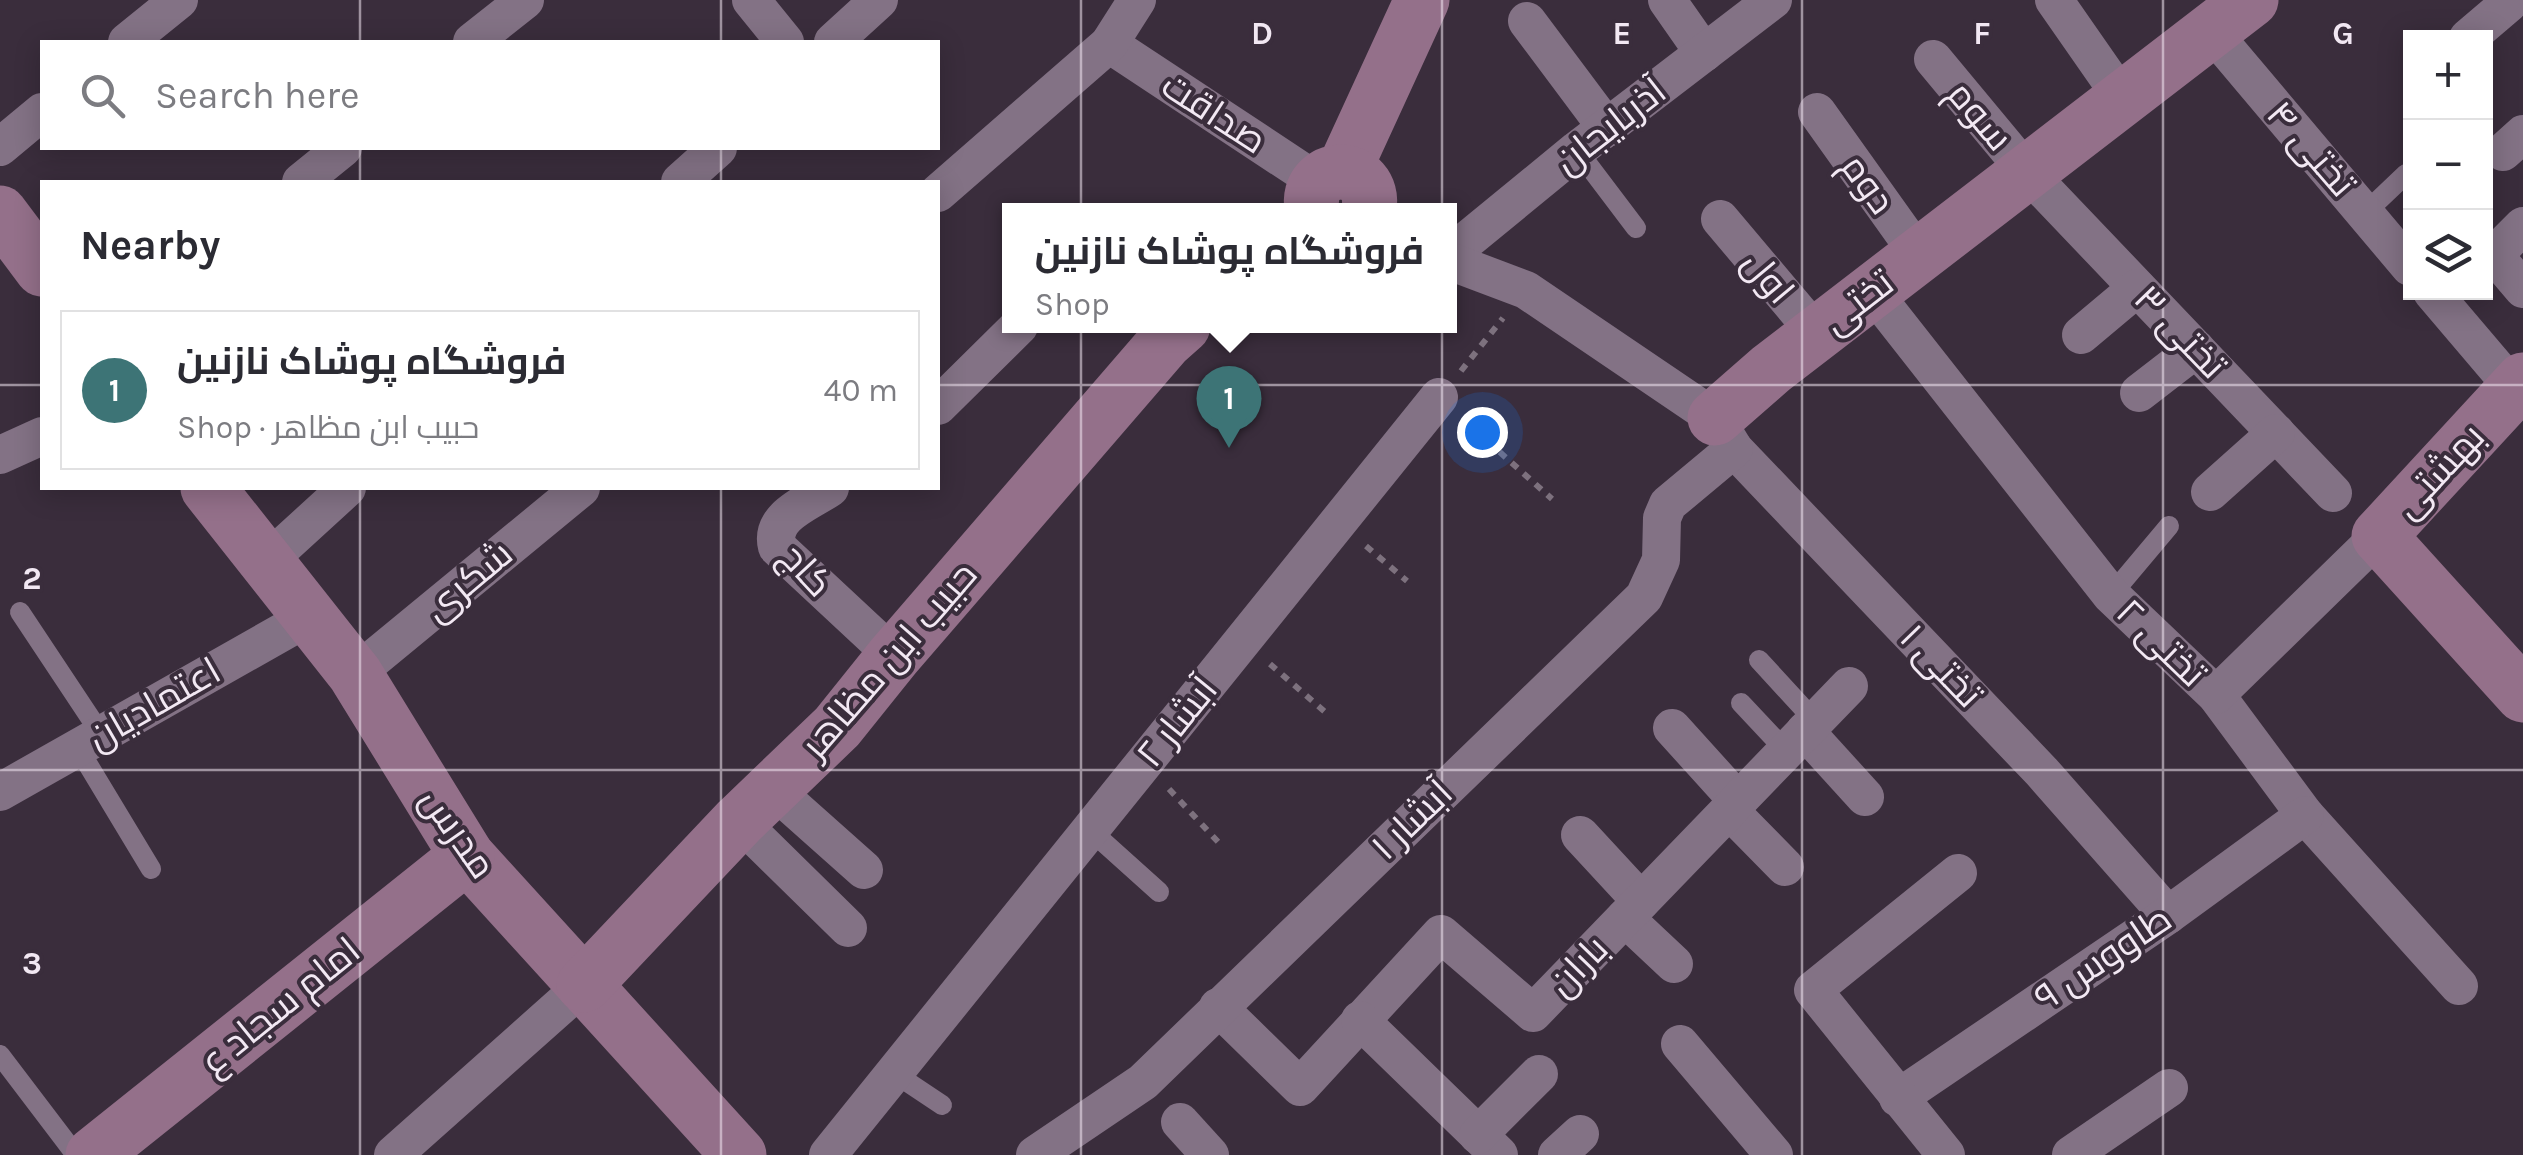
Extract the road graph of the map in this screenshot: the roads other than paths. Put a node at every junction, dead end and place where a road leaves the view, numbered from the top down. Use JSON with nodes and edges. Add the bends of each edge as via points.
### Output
{"nodes":[{"id":1,"x":179,"y":0,"type":"edge"},
{"id":2,"x":524,"y":0,"type":"edge"},
{"id":3,"x":751,"y":0,"type":"edge"},
{"id":4,"x":879,"y":0,"type":"edge"},
{"id":5,"x":1136,"y":0,"type":"edge"},
{"id":6,"x":1422,"y":0,"type":"edge"},
{"id":7,"x":1666,"y":0,"type":"edge"},
{"id":8,"x":1773,"y":0,"type":"edge"},
{"id":9,"x":2054,"y":0,"type":"edge"},
{"id":10,"x":2516,"y":8,"type":"edge"},
{"id":11,"x":2220,"y":14,"type":"edge"},
{"id":12,"x":1527,"y":21,"type":"dead end"},
{"id":13,"x":2481,"y":30,"type":"edge"},
{"id":14,"x":129,"y":40,"type":"edge"},
{"id":15,"x":474,"y":40,"type":"edge"},
{"id":16,"x":783,"y":40,"type":"edge"},
{"id":17,"x":835,"y":40,"type":"edge"},
{"id":18,"x":1109,"y":44,"type":"junction"},
{"id":19,"x":1704,"y":54,"type":"junction"},
{"id":20,"x":1933,"y":59,"type":"dead end"},
{"id":21,"x":2123,"y":99,"type":"junction"},
{"id":22,"x":1817,"y":112,"type":"dead end"},
{"id":23,"x":40,"y":114,"type":"edge"},
{"id":24,"x":1592,"y":139,"type":"junction"},
{"id":25,"x":0,"y":147,"type":"edge"},
{"id":26,"x":341,"y":150,"type":"edge"},
{"id":27,"x":716,"y":150,"type":"edge"},
{"id":28,"x":2027,"y":172,"type":"junction"},
{"id":29,"x":2403,"y":177,"type":"edge"},
{"id":30,"x":303,"y":180,"type":"edge"},
{"id":31,"x":682,"y":180,"type":"edge"},
{"id":32,"x":940,"y":191,"type":"edge"},
{"id":33,"x":1327,"y":199,"type":"edge"},
{"id":34,"x":0,"y":213,"type":"edge"},
{"id":35,"x":2365,"y":213,"type":"junction"},
{"id":36,"x":1720,"y":219,"type":"dead end"},
{"id":37,"x":2523,"y":226,"type":"edge"},
{"id":38,"x":1636,"y":228,"type":"dead end"},
{"id":39,"x":1457,"y":251,"type":"edge"},
{"id":40,"x":1919,"y":255,"type":"junction"},
{"id":41,"x":2493,"y":256,"type":"edge"},
{"id":42,"x":2403,"y":258,"type":"edge"},
{"id":43,"x":1457,"y":261,"type":"edge"},
{"id":44,"x":2493,"y":262,"type":"edge"},
{"id":45,"x":40,"y":266,"type":"edge"},
{"id":46,"x":2138,"y":288,"type":"junction"},
{"id":47,"x":2523,"y":288,"type":"edge"},
{"id":48,"x":1872,"y":291,"type":"junction"},
{"id":49,"x":2439,"y":300,"type":"edge"},
{"id":50,"x":1012,"y":333,"type":"edge"},
{"id":51,"x":1175,"y":333,"type":"edge"},
{"id":52,"x":1816,"y":334,"type":"junction"},
{"id":53,"x":2081,"y":336,"type":"dead end"},
{"id":54,"x":2196,"y":349,"type":"junction"},
{"id":55,"x":2520,"y":389,"type":"edge"},
{"id":56,"x":2139,"y":393,"type":"dead end"},
{"id":57,"x":1440,"y":397,"type":"road end"},
{"id":58,"x":940,"y":404,"type":"edge"},
{"id":59,"x":2276,"y":433,"type":"junction"},
{"id":60,"x":1724,"y":434,"type":"junction"},
{"id":61,"x":40,"y":437,"type":"edge"},
{"id":62,"x":0,"y":455,"type":"edge"},
{"id":63,"x":210,"y":490,"type":"edge"},
{"id":64,"x":346,"y":490,"type":"edge"},
{"id":65,"x":579,"y":490,"type":"edge"},
{"id":66,"x":827,"y":490,"type":"edge"},
{"id":67,"x":2210,"y":492,"type":"dead end"},
{"id":68,"x":2333,"y":492,"type":"dead end"},
{"id":69,"x":2169,"y":526,"type":"dead end"},
{"id":70,"x":2379,"y":536,"type":"junction"},
{"id":71,"x":266,"y":563,"type":"junction"},
{"id":72,"x":2111,"y":596,"type":"junction"},
{"id":73,"x":20,"y":612,"type":"dead end"},
{"id":74,"x":309,"y":616,"type":"junction"},
{"id":75,"x":894,"y":656,"type":"junction"},
{"id":76,"x":1759,"y":660,"type":"dead end"},
{"id":77,"x":355,"y":674,"type":"junction"},
{"id":78,"x":1849,"y":686,"type":"dead end"},
{"id":79,"x":2216,"y":695,"type":"junction"},
{"id":80,"x":2523,"y":695,"type":"edge"},
{"id":81,"x":1741,"y":703,"type":"dead end"},
{"id":82,"x":1672,"y":728,"type":"dead end"},
{"id":83,"x":1802,"y":735,"type":"junction"},
{"id":84,"x":89,"y":741,"type":"junction"},
{"id":85,"x":0,"y":792,"type":"edge"},
{"id":86,"x":1865,"y":797,"type":"dead end"},
{"id":87,"x":756,"y":805,"type":"junction"},
{"id":88,"x":1734,"y":806,"type":"junction"},
{"id":89,"x":2306,"y":814,"type":"junction"},
{"id":90,"x":1090,"y":830,"type":"junction"},
{"id":91,"x":1580,"y":835,"type":"dead end"},
{"id":92,"x":467,"y":856,"type":"junction"},
{"id":93,"x":1785,"y":868,"type":"dead end"},
{"id":94,"x":151,"y":869,"type":"dead end"},
{"id":95,"x":864,"y":870,"type":"dead end"},
{"id":96,"x":1958,"y":873,"type":"dead end"},
{"id":97,"x":1159,"y":892,"type":"dead end"},
{"id":98,"x":1633,"y":910,"type":"junction"},
{"id":99,"x":2168,"y":915,"type":"junction"},
{"id":100,"x":848,"y":928,"type":"dead end"},
{"id":101,"x":1674,"y":964,"type":"dead end"},
{"id":102,"x":584,"y":985,"type":"junction"},
{"id":103,"x":2459,"y":986,"type":"dead end"},
{"id":104,"x":1218,"y":1007,"type":"junction"},
{"id":105,"x":1360,"y":1020,"type":"junction"},
{"id":106,"x":1680,"y":1044,"type":"dead end"},
{"id":107,"x":0,"y":1055,"type":"edge"},
{"id":108,"x":894,"y":1072,"type":"junction"},
{"id":109,"x":1539,"y":1074,"type":"dead end"},
{"id":110,"x":2169,"y":1088,"type":"dead end"},
{"id":111,"x":1898,"y":1098,"type":"junction"},
{"id":112,"x":942,"y":1106,"type":"dead end"},
{"id":113,"x":1180,"y":1122,"type":"dead end"},
{"id":114,"x":1488,"y":1145,"type":"edge"},
{"id":115,"x":76,"y":1155,"type":"edge"},
{"id":116,"x":94,"y":1155,"type":"edge"},
{"id":117,"x":393,"y":1155,"type":"edge"},
{"id":118,"x":739,"y":1155,"type":"edge"},
{"id":119,"x":828,"y":1155,"type":"edge"},
{"id":120,"x":1035,"y":1155,"type":"edge"},
{"id":121,"x":1210,"y":1155,"type":"edge"},
{"id":122,"x":1774,"y":1155,"type":"edge"},
{"id":123,"x":1946,"y":1155,"type":"edge"},
{"id":124,"x":2071,"y":1155,"type":"edge"}],
"edges":[{"from":1,"to":14,"type":"street"},
{"from":2,"to":15,"type":"street"},
{"from":3,"to":16,"type":"street"},
{"from":4,"to":17,"type":"street"},
{"from":5,"to":18,"type":"street"},
{"from":6,"to":33,"type":"street"},
{"from":7,"to":19,"type":"street"},
{"from":8,"to":19,"type":"street","name":"آذربایجان"},
{"from":9,"to":21,"type":"street"},
{"from":10,"to":13,"type":"street"},
{"from":11,"to":21,"type":"street","name":"تختی"},
{"from":11,"to":35,"type":"street","name":"تختی ۴"},
{"from":12,"to":24,"type":"street"},
{"from":18,"to":32,"type":"street"},
{"from":18,"to":33,"type":"street","name":"صداقت"},
{"from":19,"to":24,"type":"street","name":"آذربایجان"},
{"from":20,"to":28,"type":"street","name":"سوم"},
{"from":21,"to":28,"type":"street","name":"تختی"},
{"from":22,"to":40,"type":"street","name":"دوم"},
{"from":23,"to":25,"type":"street"},
{"from":24,"to":38,"type":"lane"},
{"from":24,"to":39,"type":"street","name":"آذربایجان"},
{"from":26,"to":30,"type":"street"},
{"from":27,"to":31,"type":"street"},
{"from":28,"to":40,"type":"street","name":"تختی"},
{"from":28,"to":46,"type":"street","name":"تختی ۳"},
{"from":29,"to":35,"type":"lane"},
{"from":34,"to":45,"type":"street"},
{"from":35,"to":42,"type":"street","name":"تختی ۴"},
{"from":36,"to":52,"type":"street","name":"اول"},
{"from":37,"to":41,"type":"street"},
{"from":40,"to":48,"type":"street","name":"تختی"},
{"from":43,"to":60,"type":"street","via":[[1526,290]]},
{"from":44,"to":47,"type":"street"},
{"from":46,"to":53,"type":"street"},
{"from":46,"to":54,"type":"street","name":"تختی ۳"},
{"from":48,"to":52,"type":"street","name":"تختی"},
{"from":48,"to":72,"type":"street","name":"تختی ۲"},
{"from":49,"to":55,"type":"street"},
{"from":50,"to":58,"type":"street"},
{"from":51,"to":75,"type":"street","name":"حبیب ابن مظاهر"},
{"from":52,"to":60,"type":"street","name":"تختی"},
{"from":54,"to":56,"type":"street"},
{"from":54,"to":59,"type":"street","name":"تختی ۳"},
{"from":55,"to":70,"type":"street","name":"بهشتی"},
{"from":57,"to":90,"type":"street","name":"آبشار ۲"},
{"from":59,"to":67,"type":"street"},
{"from":59,"to":68,"type":"street","name":"تختی ۳"},
{"from":60,"to":99,"type":"street","name":"تختی ۱"},
{"from":60,"to":104,"type":"street","name":"آبشار ۱","via":[[1668,504],[1662,560],[1644,597]]},
{"from":61,"to":62,"type":"street"},
{"from":63,"to":71,"type":"street","name":"مدرس"},
{"from":64,"to":71,"type":"street"},
{"from":65,"to":77,"type":"street","name":"شکری"},
{"from":66,"to":75,"type":"street","name":"کاج","via":[[779,522],[777,547]]},
{"from":69,"to":72,"type":"lane"},
{"from":70,"to":79,"type":"street"},
{"from":70,"to":80,"type":"street","name":"بهشتی"},
{"from":71,"to":74,"type":"street","name":"مدرس"},
{"from":72,"to":79,"type":"street","name":"تختی ۲"},
{"from":73,"to":84,"type":"lane"},
{"from":74,"to":77,"type":"street","name":"مدرس"},
{"from":74,"to":84,"type":"street","name":"اعتمادیان"},
{"from":75,"to":87,"type":"street","name":"حبیب ابن مظاهر","via":[[837,727]]},
{"from":76,"to":83,"type":"lane"},
{"from":77,"to":92,"type":"street","name":"مدرس"},
{"from":78,"to":83,"type":"street","name":"باران"},
{"from":79,"to":89,"type":"street","name":"تختی ۲"},
{"from":81,"to":83,"type":"lane"},
{"from":82,"to":88,"type":"street"},
{"from":83,"to":86,"type":"street"},
{"from":83,"to":88,"type":"street","name":"باران"},
{"from":84,"to":85,"type":"street","name":"اعتمادیان"},
{"from":84,"to":94,"type":"lane"},
{"from":87,"to":95,"type":"street"},
{"from":87,"to":100,"type":"street"},
{"from":87,"to":102,"type":"street","name":"حبیب ابن مظاهر"},
{"from":88,"to":93,"type":"street"},
{"from":88,"to":98,"type":"street","name":"باران"},
{"from":89,"to":99,"type":"street","name":"طاووس ۹"},
{"from":89,"to":103,"type":"street","name":"تختی ۲"},
{"from":90,"to":97,"type":"lane"},
{"from":90,"to":108,"type":"street","name":"آبشار ۲"},
{"from":91,"to":98,"type":"street"},
{"from":92,"to":102,"type":"street","name":"مدرس"},
{"from":92,"to":116,"type":"street","name":"امام سجاد ع"},
{"from":96,"to":111,"type":"street","via":[[1812,990]]},
{"from":98,"to":101,"type":"street"},
{"from":98,"to":105,"type":"street","name":"باران","via":[[1533,1013],[1441,934]]},
{"from":99,"to":111,"type":"street","name":"طاووس ۹"},
{"from":102,"to":117,"type":"street"},
{"from":102,"to":118,"type":"street","name":"مدرس"},
{"from":104,"to":105,"type":"street","name":"باران","via":[[1300,1087]]},
{"from":104,"to":120,"type":"street","name":"آبشار ۱","via":[[1143,1082]]},
{"from":105,"to":114,"type":"street"},
{"from":106,"to":122,"type":"street"},
{"from":107,"to":115,"type":"lane"},
{"from":108,"to":112,"type":"lane"},
{"from":108,"to":119,"type":"street","name":"آبشار ۲"},
{"from":109,"to":114,"type":"street"},
{"from":110,"to":124,"type":"street"},
{"from":111,"to":123,"type":"street"},
{"from":113,"to":121,"type":"street"}]}
